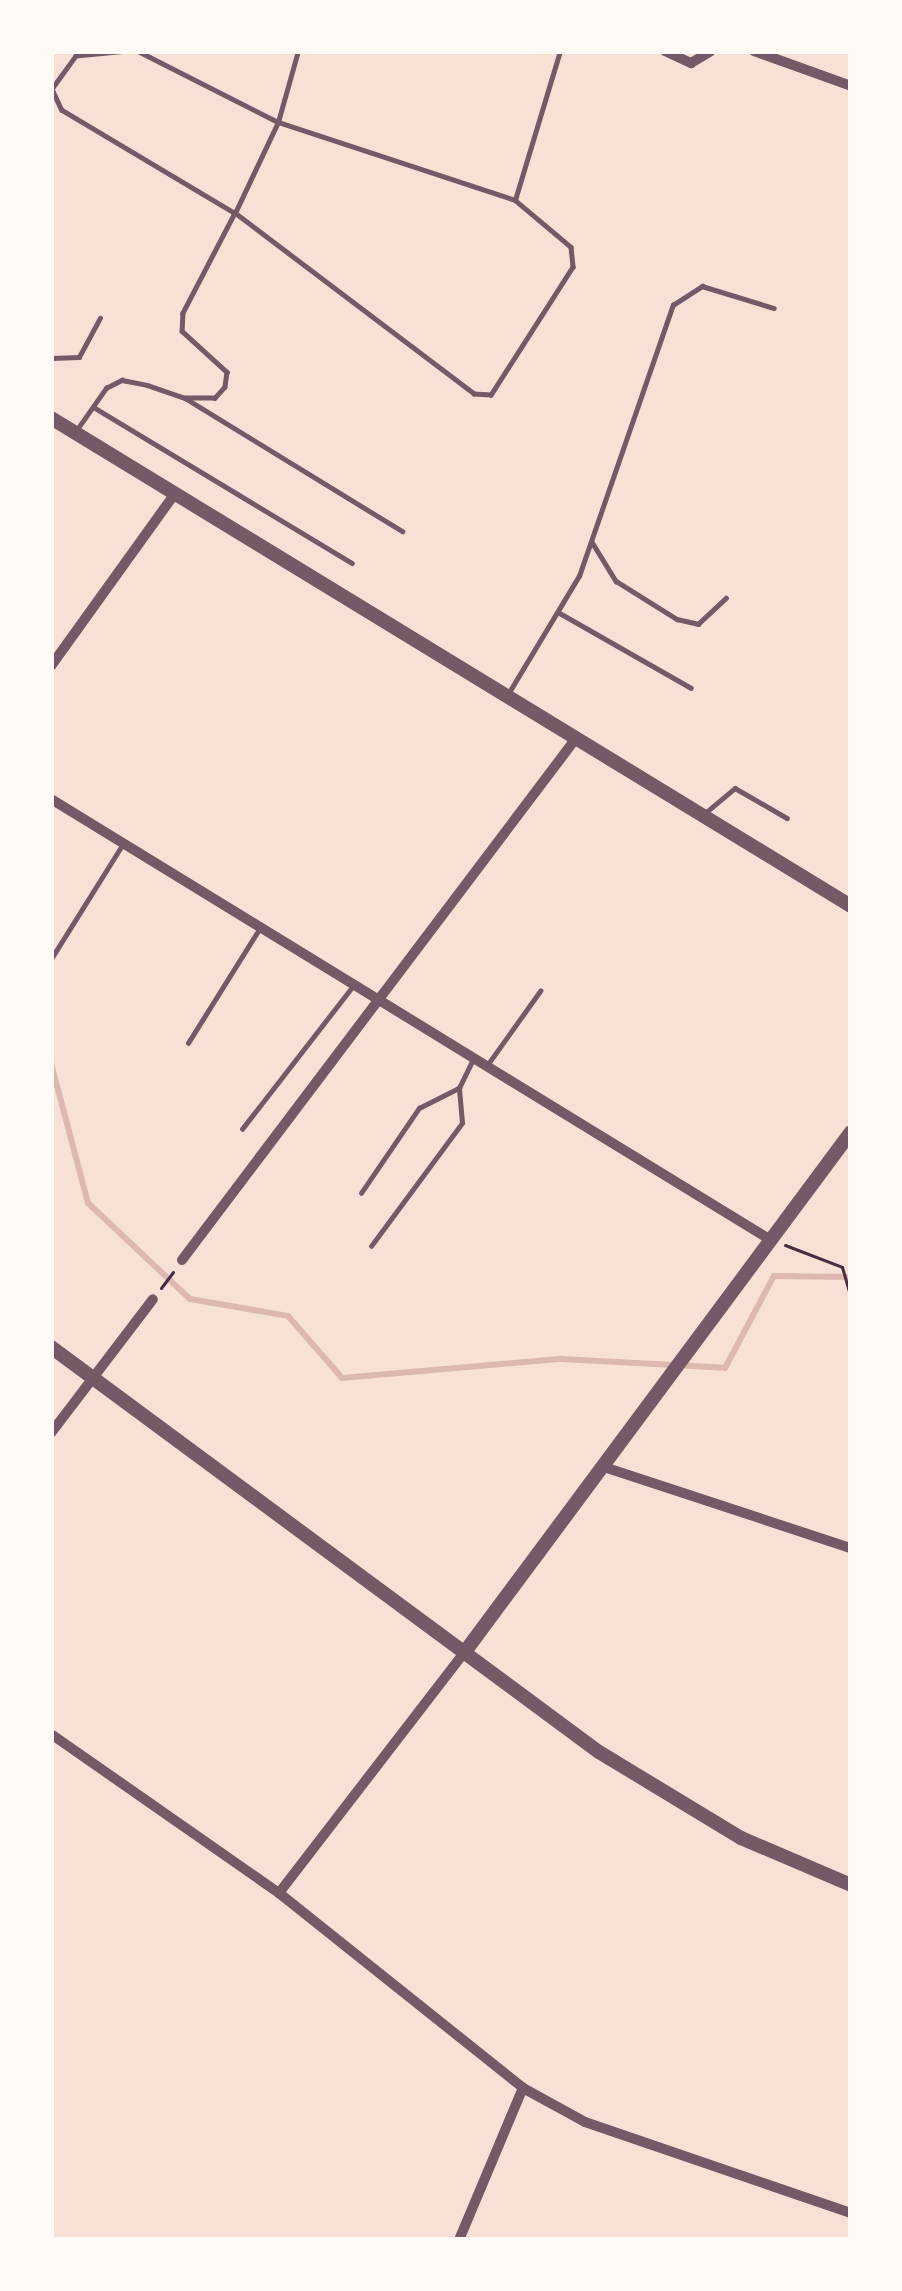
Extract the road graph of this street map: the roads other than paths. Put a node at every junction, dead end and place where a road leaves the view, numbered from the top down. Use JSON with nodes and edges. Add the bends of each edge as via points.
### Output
{"nodes":[{"id":1,"x":128,"y":51,"type":"edge"},
{"id":2,"x":138,"y":51,"type":"edge"},
{"id":3,"x":298,"y":51,"type":"edge"},
{"id":4,"x":560,"y":51,"type":"edge"},
{"id":5,"x":664,"y":51,"type":"edge"},
{"id":6,"x":711,"y":51,"type":"edge"},
{"id":7,"x":754,"y":51,"type":"edge"},
{"id":8,"x":851,"y":86,"type":"edge"},
{"id":9,"x":278,"y":122,"type":"junction"},
{"id":10,"x":515,"y":200,"type":"junction"},
{"id":11,"x":235,"y":213,"type":"junction"},
{"id":12,"x":774,"y":308,"type":"dead end"},
{"id":13,"x":100,"y":318,"type":"dead end"},
{"id":14,"x":51,"y":358,"type":"edge"},
{"id":15,"x":185,"y":398,"type":"junction"},
{"id":16,"x":93,"y":406,"type":"junction"},
{"id":17,"x":51,"y":418,"type":"edge"},
{"id":18,"x":75,"y":432,"type":"junction"},
{"id":19,"x":174,"y":495,"type":"junction"},
{"id":20,"x":402,"y":531,"type":"dead end"},
{"id":21,"x":592,"y":542,"type":"junction"},
{"id":22,"x":352,"y":563,"type":"dead end"},
{"id":23,"x":726,"y":598,"type":"dead end"},
{"id":24,"x":558,"y":611,"type":"junction"},
{"id":25,"x":51,"y":666,"type":"edge"},
{"id":26,"x":691,"y":688,"type":"dead end"},
{"id":27,"x":508,"y":694,"type":"junction"},
{"id":28,"x":577,"y":737,"type":"junction"},
{"id":29,"x":51,"y":800,"type":"edge"},
{"id":30,"x":703,"y":815,"type":"junction"},
{"id":31,"x":787,"y":818,"type":"dead end"},
{"id":32,"x":123,"y":843,"type":"junction"},
{"id":33,"x":851,"y":906,"type":"edge"},
{"id":34,"x":262,"y":926,"type":"junction"},
{"id":35,"x":51,"y":959,"type":"edge"},
{"id":36,"x":355,"y":982,"type":"junction"},
{"id":37,"x":540,"y":991,"type":"dead end"},
{"id":38,"x":378,"y":996,"type":"junction"},
{"id":39,"x":188,"y":1043,"type":"dead end"},
{"id":40,"x":475,"y":1056,"type":"junction"},
{"id":41,"x":488,"y":1064,"type":"junction"},
{"id":42,"x":459,"y":1088,"type":"junction"},
{"id":43,"x":242,"y":1130,"type":"dead end"},
{"id":44,"x":851,"y":1132,"type":"edge"},
{"id":45,"x":361,"y":1193,"type":"dead end"},
{"id":46,"x":770,"y":1239,"type":"junction"},
{"id":47,"x":371,"y":1246,"type":"dead end"},
{"id":48,"x":182,"y":1260,"type":"road end"},
{"id":49,"x":153,"y":1299,"type":"road end"},
{"id":50,"x":51,"y":1347,"type":"edge"},
{"id":51,"x":92,"y":1377,"type":"junction"},
{"id":52,"x":51,"y":1433,"type":"edge"},
{"id":53,"x":604,"y":1467,"type":"junction"},
{"id":54,"x":851,"y":1549,"type":"edge"},
{"id":55,"x":467,"y":1649,"type":"junction"},
{"id":56,"x":51,"y":1734,"type":"edge"},
{"id":57,"x":851,"y":1885,"type":"edge"},
{"id":58,"x":279,"y":1893,"type":"junction"},
{"id":59,"x":524,"y":2087,"type":"junction"},
{"id":60,"x":851,"y":2213,"type":"edge"},
{"id":61,"x":459,"y":2240,"type":"edge"}],
"edges":[{"from":1,"to":11,"type":"lane","via":[[76,56],[52,88],[62,110]]},
{"from":2,"to":9,"type":"lane"},
{"from":3,"to":9,"type":"lane"},
{"from":4,"to":10,"type":"lane"},
{"from":5,"to":6,"type":"street","via":[[691,63]]},
{"from":7,"to":8,"type":"street"},
{"from":9,"to":10,"type":"lane"},
{"from":9,"to":11,"type":"lane"},
{"from":10,"to":11,"type":"lane","via":[[571,247],[573,267],[491,395],[474,394]]},
{"from":11,"to":15,"type":"lane","via":[[182,313],[182,331],[227,372],[225,387],[215,398]]},
{"from":12,"to":21,"type":"lane","via":[[702,286],[673,305]]},
{"from":13,"to":14,"type":"lane","via":[[79,357]]},
{"from":15,"to":16,"type":"lane","via":[[122,380]]},
{"from":15,"to":20,"type":"lane"},
{"from":16,"to":18,"type":"lane"},
{"from":16,"to":22,"type":"lane"},
{"from":17,"to":18,"type":"street"},
{"from":18,"to":19,"type":"street"},
{"from":19,"to":25,"type":"street"},
{"from":19,"to":27,"type":"street"},
{"from":21,"to":23,"type":"lane","via":[[616,581],[677,619],[698,624]]},
{"from":21,"to":24,"type":"lane"},
{"from":24,"to":26,"type":"lane"},
{"from":24,"to":27,"type":"lane"},
{"from":27,"to":28,"type":"street"},
{"from":28,"to":30,"type":"street"},
{"from":28,"to":38,"type":"street"},
{"from":29,"to":32,"type":"street"},
{"from":30,"to":31,"type":"lane","via":[[735,788]]},
{"from":30,"to":33,"type":"street"},
{"from":32,"to":34,"type":"street"},
{"from":32,"to":35,"type":"lane"},
{"from":34,"to":36,"type":"street"},
{"from":34,"to":39,"type":"lane"},
{"from":36,"to":38,"type":"street"},
{"from":36,"to":43,"type":"lane"},
{"from":37,"to":41,"type":"lane"},
{"from":38,"to":40,"type":"street"},
{"from":38,"to":48,"type":"street"},
{"from":40,"to":41,"type":"street"},
{"from":40,"to":42,"type":"lane"},
{"from":41,"to":46,"type":"street"},
{"from":42,"to":45,"type":"lane","via":[[419,1108]]},
{"from":42,"to":47,"type":"lane","via":[[462,1124]]},
{"from":44,"to":46,"type":"street"},
{"from":46,"to":53,"type":"street"},
{"from":49,"to":51,"type":"street"},
{"from":50,"to":51,"type":"street"},
{"from":51,"to":52,"type":"street"},
{"from":51,"to":55,"type":"street"},
{"from":53,"to":54,"type":"street"},
{"from":53,"to":55,"type":"street"},
{"from":55,"to":57,"type":"street","via":[[647,1784],[742,1838]]},
{"from":55,"to":58,"type":"street"},
{"from":56,"to":58,"type":"street"},
{"from":58,"to":59,"type":"street"},
{"from":59,"to":60,"type":"street","via":[[584,2122]]},
{"from":59,"to":61,"type":"street"}]}
